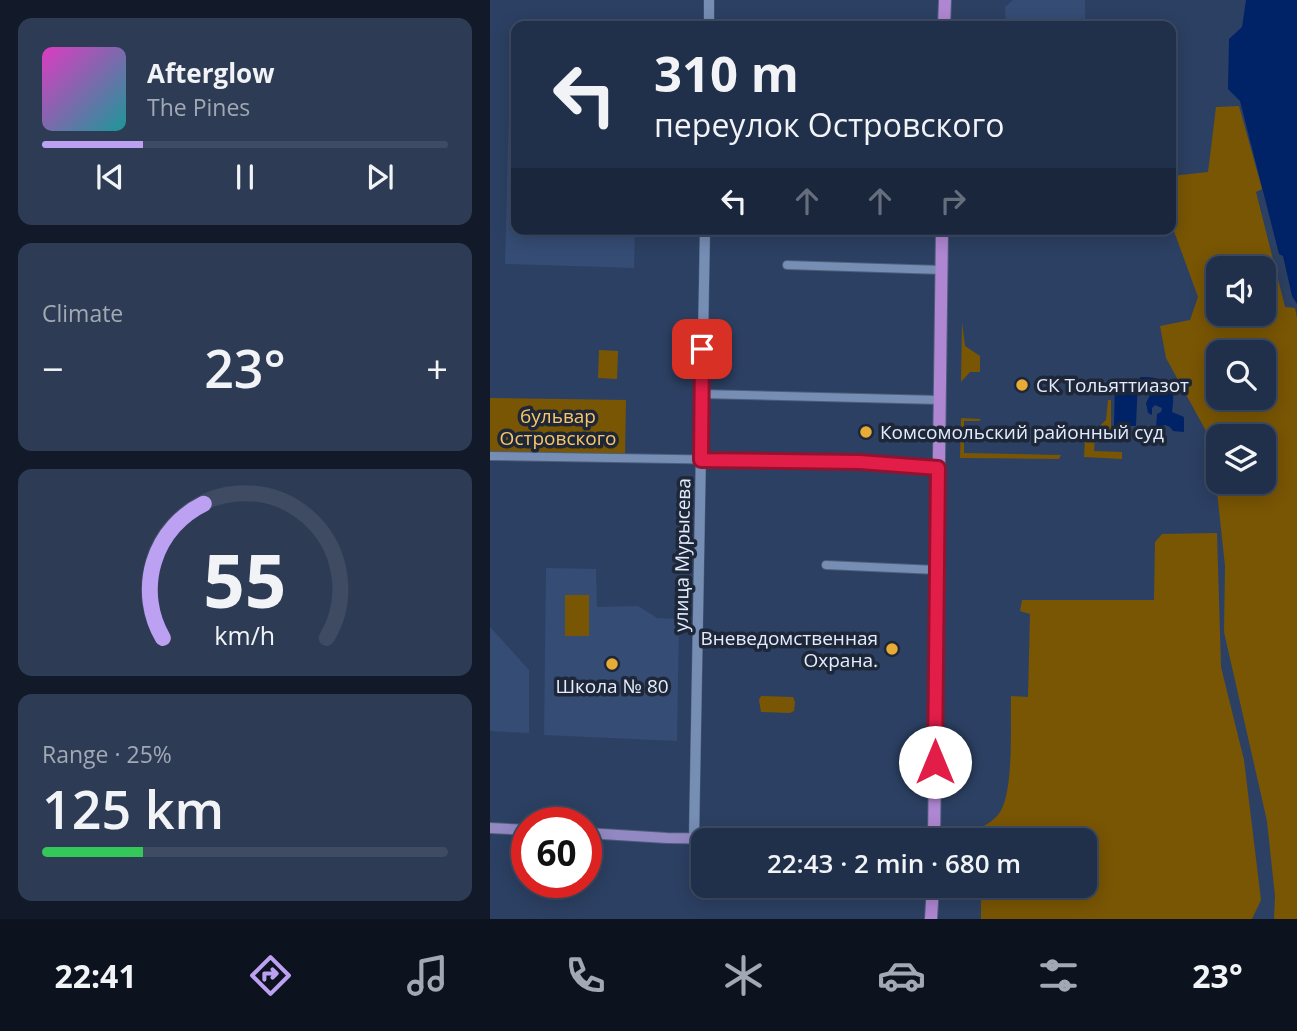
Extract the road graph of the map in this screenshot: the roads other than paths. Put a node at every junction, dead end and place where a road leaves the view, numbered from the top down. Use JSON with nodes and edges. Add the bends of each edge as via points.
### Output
{"nodes":[{"id":1,"x":709,"y":0,"type":"edge"},
{"id":2,"x":945,"y":0,"type":"edge"},
{"id":3,"x":709,"y":21,"type":"edge"},
{"id":4,"x":944,"y":21,"type":"edge"},
{"id":5,"x":705,"y":235,"type":"edge"},
{"id":6,"x":942,"y":235,"type":"edge"},
{"id":7,"x":787,"y":265,"type":"dead end"},
{"id":8,"x":942,"y":270,"type":"junction"},
{"id":9,"x":702,"y":394,"type":"junction"},
{"id":10,"x":939,"y":400,"type":"junction"},
{"id":11,"x":490,"y":456,"type":"edge"},
{"id":12,"x":701,"y":460,"type":"junction"},
{"id":13,"x":938,"y":468,"type":"junction"},
{"id":14,"x":826,"y":565,"type":"dead end"},
{"id":15,"x":937,"y":570,"type":"junction"},
{"id":16,"x":490,"y":828,"type":"edge"},
{"id":17,"x":694,"y":828,"type":"edge"},
{"id":18,"x":934,"y":828,"type":"edge"},
{"id":19,"x":511,"y":829,"type":"edge"},
{"id":20,"x":602,"y":834,"type":"edge"},
{"id":21,"x":691,"y":838,"type":"edge"},
{"id":22,"x":933,"y":898,"type":"edge"},
{"id":23,"x":932,"y":919,"type":"edge"}],
"edges":[{"from":1,"to":3,"type":"street"},
{"from":2,"to":4,"type":"main road"},
{"from":5,"to":9,"type":"street","name":"улица Мурысева"},
{"from":6,"to":8,"type":"main road"},
{"from":7,"to":8,"type":"street"},
{"from":8,"to":10,"type":"main road"},
{"from":9,"to":10,"type":"street"},
{"from":9,"to":12,"type":"street","name":"улица Мурысева"},
{"from":10,"to":13,"type":"main road"},
{"from":11,"to":12,"type":"street"},
{"from":12,"to":13,"type":"street"},
{"from":12,"to":17,"type":"street","name":"улица Мурысева"},
{"from":13,"to":15,"type":"main road"},
{"from":14,"to":15,"type":"street"},
{"from":15,"to":18,"type":"main road"},
{"from":16,"to":19,"type":"main road"},
{"from":20,"to":21,"type":"main road"},
{"from":22,"to":23,"type":"main road"}]}
